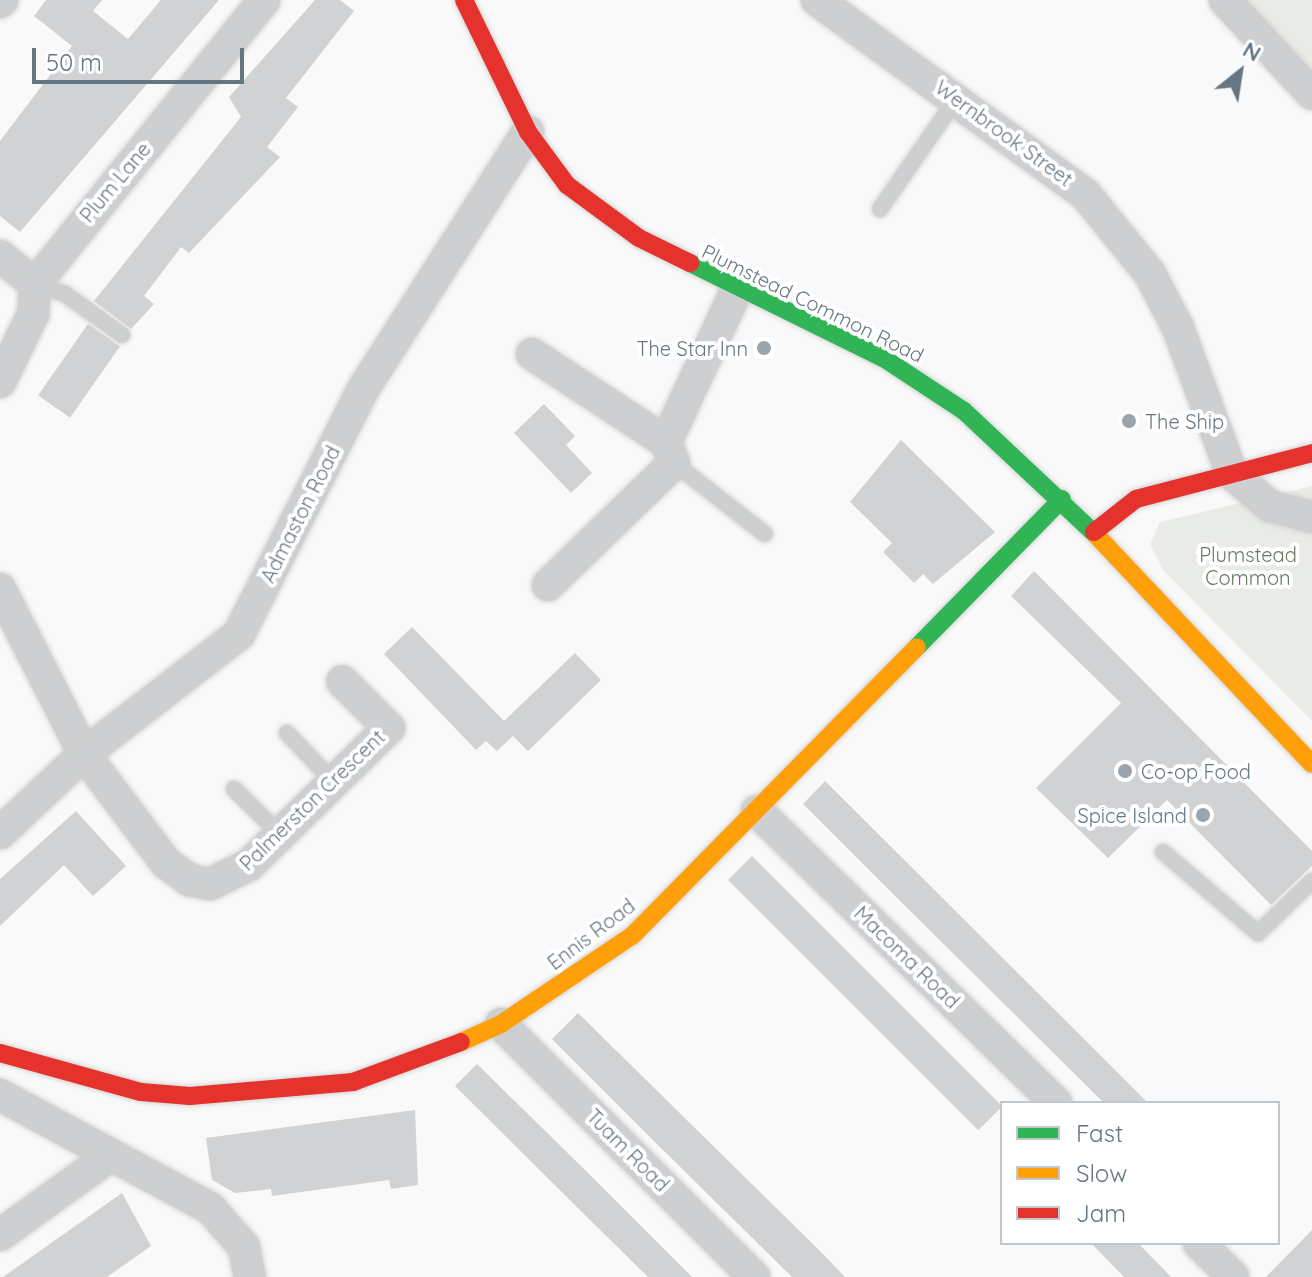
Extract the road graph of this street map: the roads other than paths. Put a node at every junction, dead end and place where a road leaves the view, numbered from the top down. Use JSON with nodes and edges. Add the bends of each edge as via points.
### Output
{"nodes":[{"id":1,"x":264,"y":0,"type":"edge"},
{"id":2,"x":464,"y":0,"type":"edge"},
{"id":3,"x":817,"y":0,"type":"edge"},
{"id":4,"x":1225,"y":0,"type":"edge"},
{"id":5,"x":1312,"y":94,"type":"edge"},
{"id":6,"x":957,"y":98,"type":"junction"},
{"id":7,"x":528,"y":132,"type":"junction"},
{"id":8,"x":880,"y":209,"type":"dead end"},
{"id":9,"x":0,"y":256,"type":"edge"},
{"id":10,"x":35,"y":284,"type":"junction"},
{"id":11,"x":736,"y":291,"type":"junction"},
{"id":12,"x":122,"y":335,"type":"dead end"},
{"id":13,"x":532,"y":354,"type":"dead end"},
{"id":14,"x":0,"y":382,"type":"edge"},
{"id":15,"x":670,"y":452,"type":"junction"},
{"id":16,"x":1312,"y":453,"type":"edge"},
{"id":17,"x":1232,"y":474,"type":"junction"},
{"id":18,"x":1062,"y":499,"type":"junction"},
{"id":19,"x":1312,"y":517,"type":"edge"},
{"id":20,"x":1094,"y":532,"type":"junction"},
{"id":21,"x":765,"y":534,"type":"dead end"},
{"id":22,"x":548,"y":585,"type":"dead end"},
{"id":23,"x":0,"y":589,"type":"edge"},
{"id":24,"x":342,"y":681,"type":"dead end"},
{"id":25,"x":287,"y":733,"type":"dead end"},
{"id":26,"x":84,"y":754,"type":"junction"},
{"id":27,"x":1312,"y":764,"type":"edge"},
{"id":28,"x":334,"y":782,"type":"junction"},
{"id":29,"x":234,"y":789,"type":"dead end"},
{"id":30,"x":757,"y":811,"type":"junction"},
{"id":31,"x":0,"y":833,"type":"edge"},
{"id":32,"x":280,"y":834,"type":"junction"},
{"id":33,"x":1163,"y":852,"type":"dead end"},
{"id":34,"x":1312,"y":881,"type":"edge"},
{"id":35,"x":501,"y":1024,"type":"junction"},
{"id":36,"x":0,"y":1053,"type":"edge"},
{"id":37,"x":0,"y":1095,"type":"edge"},
{"id":38,"x":1054,"y":1101,"type":"edge"},
{"id":39,"x":108,"y":1157,"type":"junction"},
{"id":40,"x":0,"y":1235,"type":"edge"},
{"id":41,"x":1201,"y":1245,"type":"edge"},
{"id":42,"x":250,"y":1277,"type":"edge"},
{"id":43,"x":754,"y":1277,"type":"edge"},
{"id":44,"x":1233,"y":1277,"type":"edge"}],
"edges":[{"from":1,"to":10,"type":"street","name":"Plum Lane"},
{"from":2,"to":7,"type":"street","name":"Plumstead Common Road"},
{"from":3,"to":6,"type":"street","name":"Wernbrook Street"},
{"from":4,"to":5,"type":"street"},
{"from":6,"to":8,"type":"lane"},
{"from":6,"to":17,"type":"street","name":"Wernbrook Street","via":[[1086,195],[1150,274],[1178,328]]},
{"from":7,"to":11,"type":"street","name":"Plumstead Common Road","via":[[567,185],[598,211]]},
{"from":7,"to":26,"type":"street","name":"Admaston Road","via":[[364,388],[239,634]]},
{"from":9,"to":10,"type":"street"},
{"from":10,"to":12,"type":"lane","via":[[65,294]]},
{"from":10,"to":14,"type":"street","name":"Plum Lane","via":[[33,314]]},
{"from":11,"to":15,"type":"street"},
{"from":11,"to":18,"type":"street","name":"Plumstead Common Road","via":[[920,380]]},
{"from":13,"to":15,"type":"street"},
{"from":15,"to":21,"type":"lane"},
{"from":15,"to":22,"type":"street"},
{"from":16,"to":17,"type":"street"},
{"from":17,"to":19,"type":"street","via":[[1270,506]]},
{"from":17,"to":20,"type":"street","via":[[1136,499]]},
{"from":18,"to":20,"type":"street","name":"Plumstead Common Road"},
{"from":18,"to":30,"type":"street","name":"Ennis Road"},
{"from":20,"to":27,"type":"street","name":"Plumstead Common Road"},
{"from":23,"to":26,"type":"street","name":"Palmerston Crescent"},
{"from":24,"to":28,"type":"street","name":"Palmerston Crescent","via":[[389,728]]},
{"from":25,"to":28,"type":"lane"},
{"from":26,"to":31,"type":"street","name":"Admaston Road"},
{"from":26,"to":32,"type":"street","name":"Palmerston Crescent","via":[[166,863],[189,880],[229,879]]},
{"from":28,"to":32,"type":"street","name":"Palmerston Crescent"},
{"from":29,"to":32,"type":"lane"},
{"from":30,"to":35,"type":"street","name":"Ennis Road","via":[[633,935]]},
{"from":30,"to":38,"type":"street","name":"Macoma Road"},
{"from":33,"to":34,"type":"lane","via":[[1258,933]]},
{"from":35,"to":36,"type":"street","name":"Ennis Road","via":[[395,1071],[353,1082],[190,1096],[141,1092]]},
{"from":35,"to":43,"type":"street","name":"Tuam Road"},
{"from":37,"to":39,"type":"street"},
{"from":39,"to":40,"type":"street"},
{"from":39,"to":42,"type":"street","via":[[229,1223]]},
{"from":41,"to":44,"type":"street"}]}
